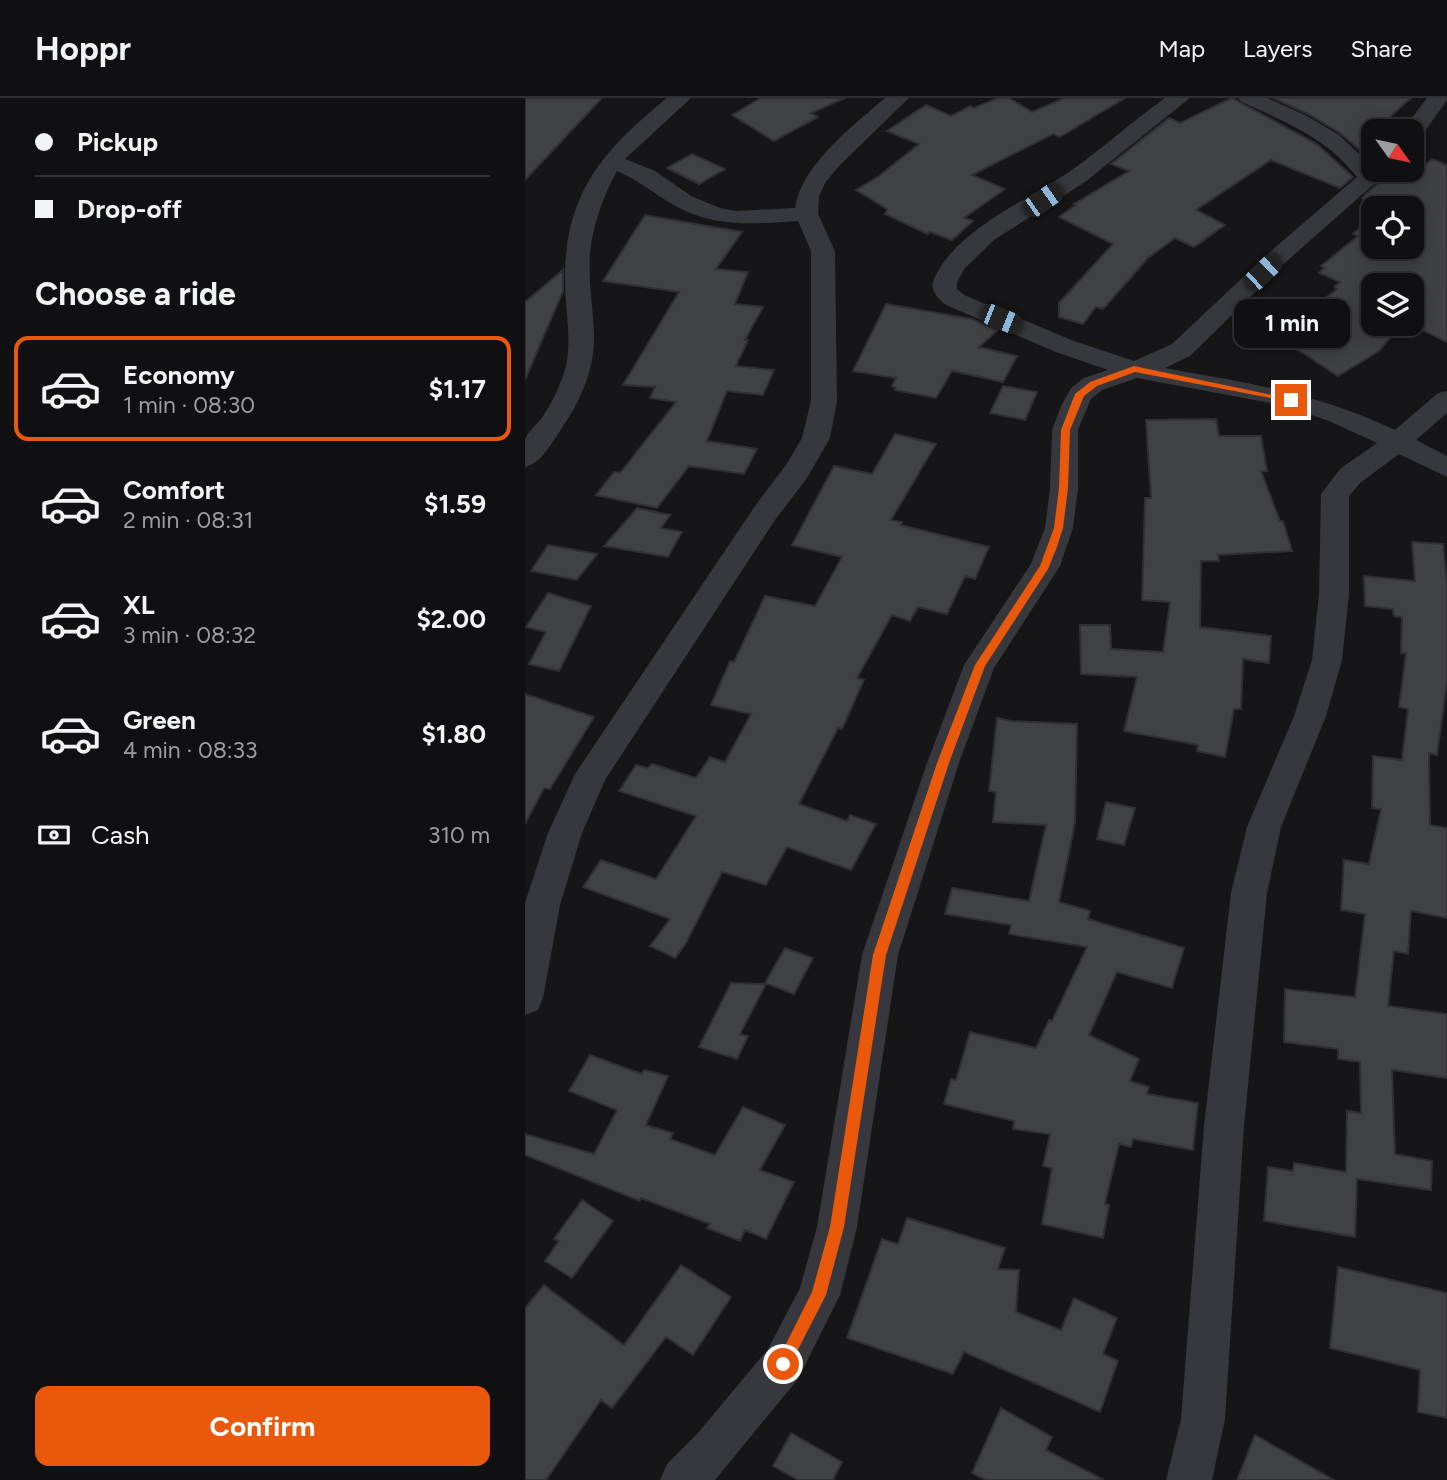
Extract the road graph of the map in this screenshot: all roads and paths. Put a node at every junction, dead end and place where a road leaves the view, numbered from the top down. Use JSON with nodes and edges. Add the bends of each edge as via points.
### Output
{"nodes":[{"id":1,"x":680,"y":98,"type":"edge"},
{"id":2,"x":898,"y":98,"type":"edge"},
{"id":3,"x":1179,"y":98,"type":"edge"},
{"id":4,"x":1249,"y":98,"type":"edge"},
{"id":5,"x":1438,"y":98,"type":"edge"},
{"id":6,"x":1422,"y":119,"type":"edge"},
{"id":7,"x":611,"y":161,"type":"junction"},
{"id":8,"x":1361,"y":163,"type":"edge"},
{"id":9,"x":1365,"y":182,"type":"edge"},
{"id":10,"x":806,"y":214,"type":"junction"},
{"id":11,"x":1134,"y":369,"type":"junction"},
{"id":12,"x":1447,"y":399,"type":"edge"},
{"id":13,"x":1398,"y":442,"type":"junction"},
{"id":14,"x":525,"y":458,"type":"edge"},
{"id":15,"x":1447,"y":468,"type":"edge"},
{"id":16,"x":525,"y":998,"type":"edge"},
{"id":17,"x":683,"y":1480,"type":"edge"},
{"id":18,"x":1189,"y":1480,"type":"edge"}],
"edges":[{"from":1,"to":7,"type":"street"},
{"from":2,"to":10,"type":"street","via":[[814,181]]},
{"from":3,"to":11,"type":"street","via":[[1079,175],[974,245],[943,285],[955,300],[1093,357]]},
{"from":4,"to":8,"type":"street","via":[[1331,139]]},
{"from":5,"to":6,"type":"street"},
{"from":7,"to":10,"type":"street","via":[[713,213],[736,218]]},
{"from":7,"to":14,"type":"street","via":[[590,201],[579,242],[581,351],[575,379],[560,412]]},
{"from":9,"to":11,"type":"street","via":[[1181,350]]},
{"from":10,"to":16,"type":"street","via":[[823,251],[824,401],[816,438],[591,774],[565,833],[542,905]]},
{"from":11,"to":13,"type":"street","via":[[1312,405]]},
{"from":11,"to":17,"type":"street","via":[[1093,384],[1074,406],[1065,430],[1059,528],[1045,566],[981,665],[943,763],[880,955],[837,1227],[819,1295],[783,1364]]},
{"from":12,"to":13,"type":"street"},
{"from":13,"to":15,"type":"street"},
{"from":13,"to":18,"type":"street","via":[[1350,476],[1335,494],[1334,594],[1327,660],[1310,716],[1264,827],[1249,893],[1224,1126],[1203,1419]]}]}
